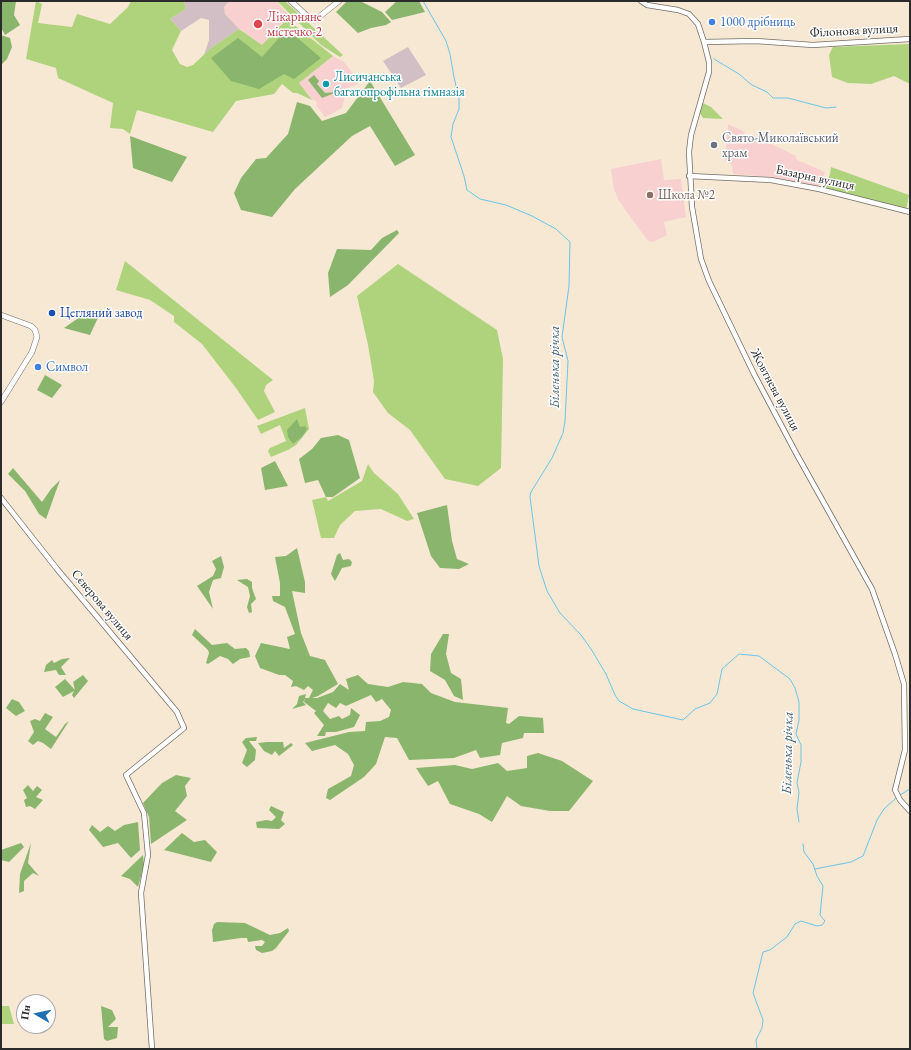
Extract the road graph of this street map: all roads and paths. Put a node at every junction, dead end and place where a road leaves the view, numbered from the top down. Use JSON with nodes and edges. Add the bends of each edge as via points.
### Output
{"nodes":[{"id":1,"x":291,"y":1,"type":"edge"},
{"id":2,"x":339,"y":1,"type":"edge"},
{"id":3,"x":641,"y":1,"type":"edge"},
{"id":4,"x":910,"y":39,"type":"edge"},
{"id":5,"x":704,"y":42,"type":"junction"},
{"id":6,"x":689,"y":176,"type":"junction"},
{"id":7,"x":910,"y":212,"type":"edge"},
{"id":8,"x":1,"y":315,"type":"edge"},
{"id":9,"x":1,"y":402,"type":"edge"},
{"id":10,"x":1,"y":498,"type":"edge"},
{"id":11,"x":910,"y":811,"type":"edge"},
{"id":12,"x":152,"y":1049,"type":"edge"}],
"edges":[{"from":1,"to":2,"type":"main road","via":[[314,19],[319,18]]},
{"from":3,"to":5,"type":"main road","name":"Жовтнева вулиця","via":[[647,5],[688,14],[698,24]]},
{"from":4,"to":5,"type":"main road","name":"Філонова вулиця","via":[[813,45],[756,41]]},
{"from":5,"to":6,"type":"main road","name":"Жовтнева вулиця","via":[[709,72],[690,140]]},
{"from":6,"to":7,"type":"main road","name":"Базарна вулиця","via":[[771,180]]},
{"from":6,"to":11,"type":"main road","name":"Жовтнева вулиця","via":[[696,232],[709,281],[777,418],[872,589],[895,654],[904,684],[905,703],[905,750],[896,785],[899,797]]},
{"from":8,"to":9,"type":"main road","via":[[31,326],[35,330],[37,341]]},
{"from":10,"to":12,"type":"main road","name":"Сєверова вулиця","via":[[176,712],[184,728],[126,775],[144,813],[148,855],[141,894]]}]}
